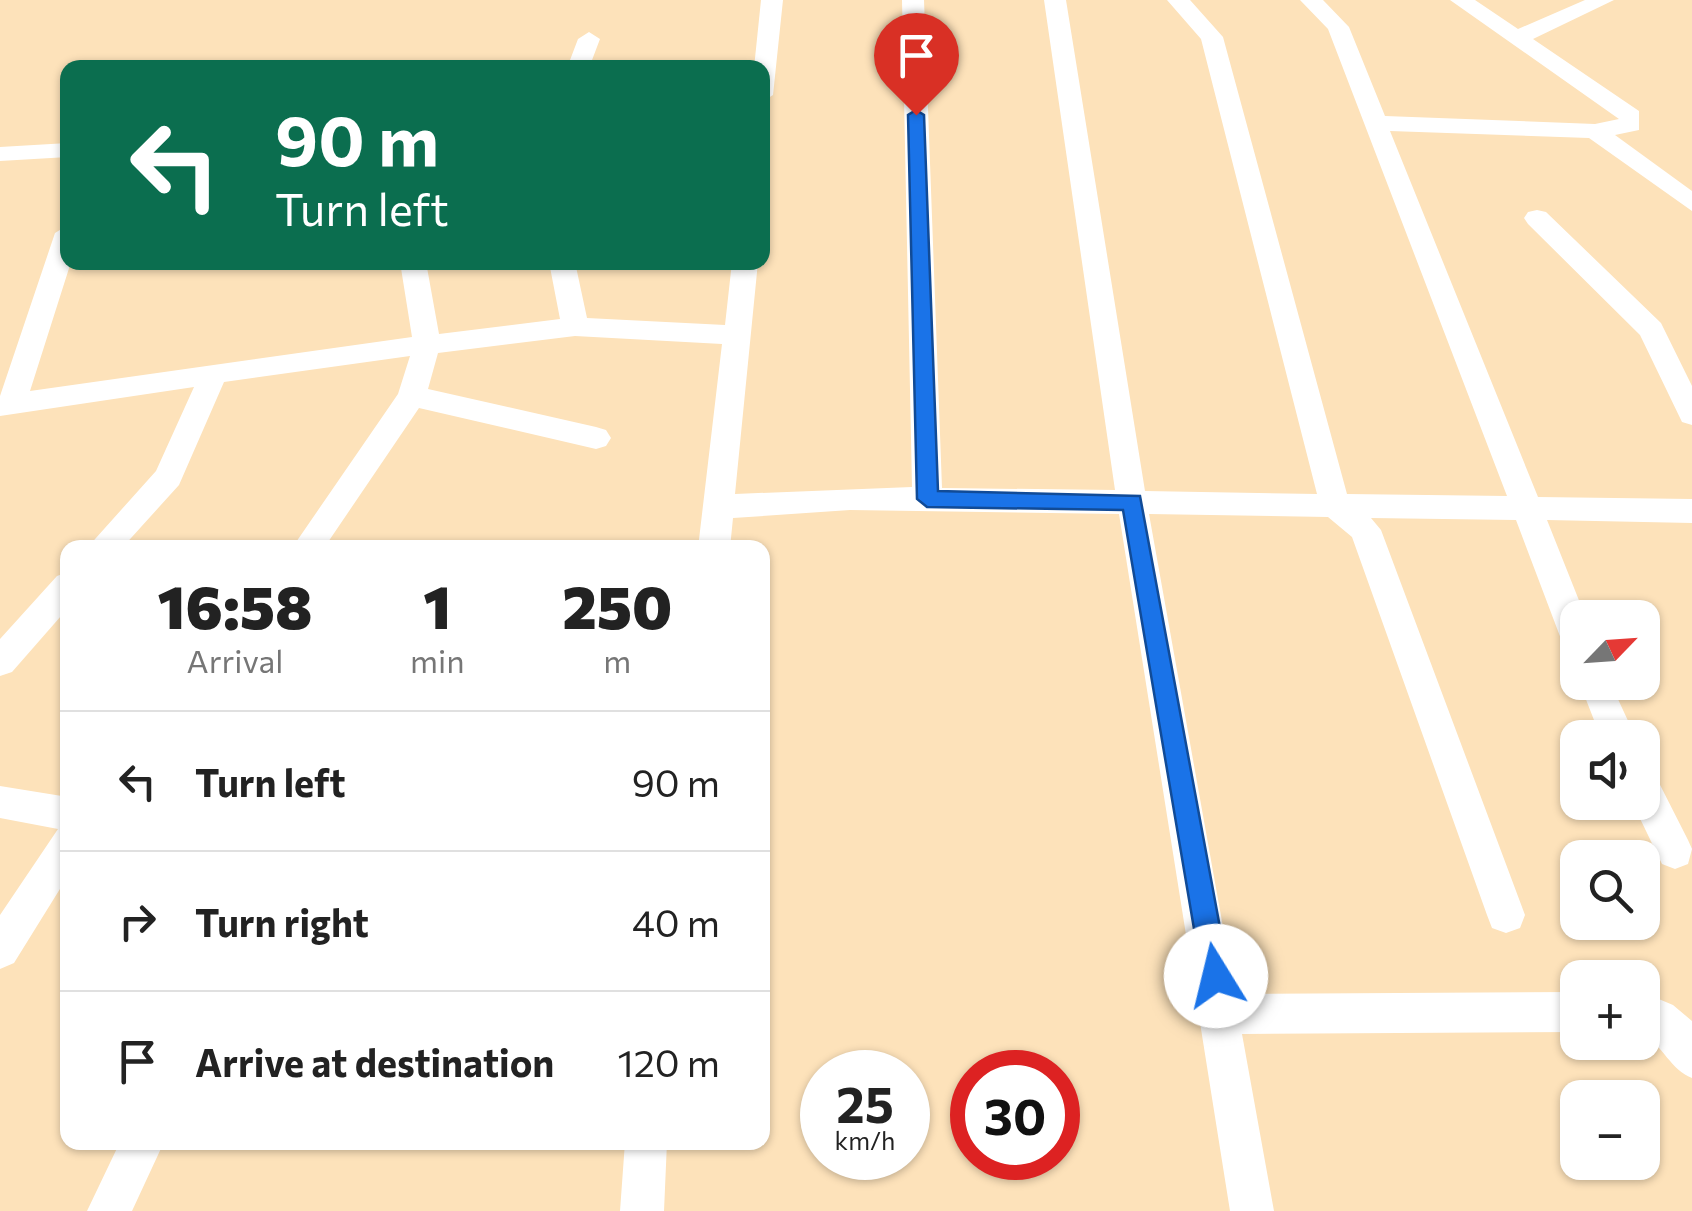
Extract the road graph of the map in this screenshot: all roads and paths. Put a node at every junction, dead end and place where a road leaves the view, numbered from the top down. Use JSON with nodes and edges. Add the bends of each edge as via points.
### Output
{"nodes":[{"id":1,"x":772,"y":0,"type":"edge"},
{"id":2,"x":913,"y":0,"type":"edge"},
{"id":3,"x":1054,"y":0,"type":"edge"},
{"id":4,"x":1178,"y":0,"type":"edge"},
{"id":5,"x":1311,"y":0,"type":"edge"},
{"id":6,"x":1462,"y":0,"type":"edge"},
{"id":7,"x":1603,"y":0,"type":"edge"},
{"id":8,"x":1519,"y":37,"type":"junction"},
{"id":9,"x":588,"y":39,"type":"dead end"},
{"id":10,"x":581,"y":60,"type":"edge"},
{"id":11,"x":766,"y":60,"type":"edge"},
{"id":12,"x":1376,"y":123,"type":"junction"},
{"id":13,"x":1595,"y":131,"type":"junction"},
{"id":14,"x":60,"y":150,"type":"edge"},
{"id":15,"x":0,"y":154,"type":"edge"},
{"id":16,"x":1692,"y":204,"type":"edge"},
{"id":17,"x":1536,"y":218,"type":"dead end"},
{"id":18,"x":60,"y":255,"type":"edge"},
{"id":19,"x":414,"y":270,"type":"edge"},
{"id":20,"x":563,"y":270,"type":"edge"},
{"id":21,"x":744,"y":270,"type":"edge"},
{"id":22,"x":574,"y":327,"type":"junction"},
{"id":23,"x":738,"y":335,"type":"junction"},
{"id":24,"x":427,"y":344,"type":"junction"},
{"id":25,"x":214,"y":374,"type":"junction"},
{"id":26,"x":412,"y":396,"type":"junction"},
{"id":27,"x":6,"y":404,"type":"edge"},
{"id":28,"x":1692,"y":415,"type":"edge"},
{"id":29,"x":596,"y":438,"type":"dead end"},
{"id":30,"x":927,"y":499,"type":"junction"},
{"id":31,"x":1132,"y":502,"type":"junction"},
{"id":32,"x":1335,"y":506,"type":"junction"},
{"id":33,"x":720,"y":507,"type":"junction"},
{"id":34,"x":1530,"y":510,"type":"junction"},
{"id":35,"x":1692,"y":512,"type":"edge"},
{"id":36,"x":110,"y":540,"type":"edge"},
{"id":37,"x":313,"y":540,"type":"edge"},
{"id":38,"x":715,"y":540,"type":"edge"},
{"id":39,"x":60,"y":595,"type":"edge"},
{"id":40,"x":1563,"y":600,"type":"edge"},
{"id":41,"x":0,"y":662,"type":"edge"},
{"id":42,"x":0,"y":802,"type":"edge"},
{"id":43,"x":60,"y":813,"type":"edge"},
{"id":44,"x":1659,"y":820,"type":"edge"},
{"id":45,"x":1675,"y":852,"type":"dead end"},
{"id":46,"x":60,"y":855,"type":"edge"},
{"id":47,"x":1506,"y":914,"type":"dead end"},
{"id":48,"x":0,"y":950,"type":"edge"},
{"id":49,"x":1560,"y":1012,"type":"edge"},
{"id":50,"x":1222,"y":1014,"type":"junction"},
{"id":51,"x":1660,"y":1019,"type":"edge"},
{"id":52,"x":1692,"y":1058,"type":"edge"},
{"id":53,"x":139,"y":1150,"type":"edge"},
{"id":54,"x":646,"y":1150,"type":"edge"},
{"id":55,"x":109,"y":1211,"type":"edge"},
{"id":56,"x":642,"y":1211,"type":"edge"},
{"id":57,"x":1252,"y":1211,"type":"edge"}],
"edges":[{"from":1,"to":11,"type":"street"},
{"from":2,"to":30,"type":"street"},
{"from":3,"to":31,"type":"street"},
{"from":4,"to":32,"type":"street","via":[[1212,37]]},
{"from":5,"to":12,"type":"street","via":[[1338,27]]},
{"from":6,"to":8,"type":"street"},
{"from":7,"to":8,"type":"street"},
{"from":8,"to":13,"type":"street","via":[[1634,120]]},
{"from":9,"to":10,"type":"street"},
{"from":12,"to":13,"type":"street"},
{"from":12,"to":34,"type":"street"},
{"from":13,"to":16,"type":"street"},
{"from":14,"to":15,"type":"street"},
{"from":17,"to":28,"type":"street","via":[[1651,330]]},
{"from":18,"to":27,"type":"street"},
{"from":19,"to":24,"type":"street"},
{"from":20,"to":22,"type":"street"},
{"from":21,"to":23,"type":"street"},
{"from":22,"to":23,"type":"street"},
{"from":22,"to":24,"type":"street"},
{"from":23,"to":33,"type":"street"},
{"from":24,"to":25,"type":"street"},
{"from":24,"to":26,"type":"street"},
{"from":25,"to":27,"type":"street"},
{"from":25,"to":36,"type":"street","via":[[168,478]]},
{"from":26,"to":29,"type":"street"},
{"from":26,"to":37,"type":"street"},
{"from":30,"to":31,"type":"street"},
{"from":30,"to":33,"type":"street"},
{"from":31,"to":32,"type":"street"},
{"from":31,"to":50,"type":"street"},
{"from":32,"to":34,"type":"street"},
{"from":32,"to":47,"type":"street","via":[[1364,530]]},
{"from":33,"to":38,"type":"street"},
{"from":34,"to":35,"type":"street"},
{"from":34,"to":40,"type":"street"},
{"from":39,"to":41,"type":"street"},
{"from":42,"to":43,"type":"street"},
{"from":44,"to":45,"type":"street"},
{"from":46,"to":48,"type":"street"},
{"from":49,"to":50,"type":"street"},
{"from":50,"to":57,"type":"street"},
{"from":51,"to":52,"type":"street","via":[[1683,1037]]},
{"from":53,"to":55,"type":"street"},
{"from":54,"to":56,"type":"street"}]}
